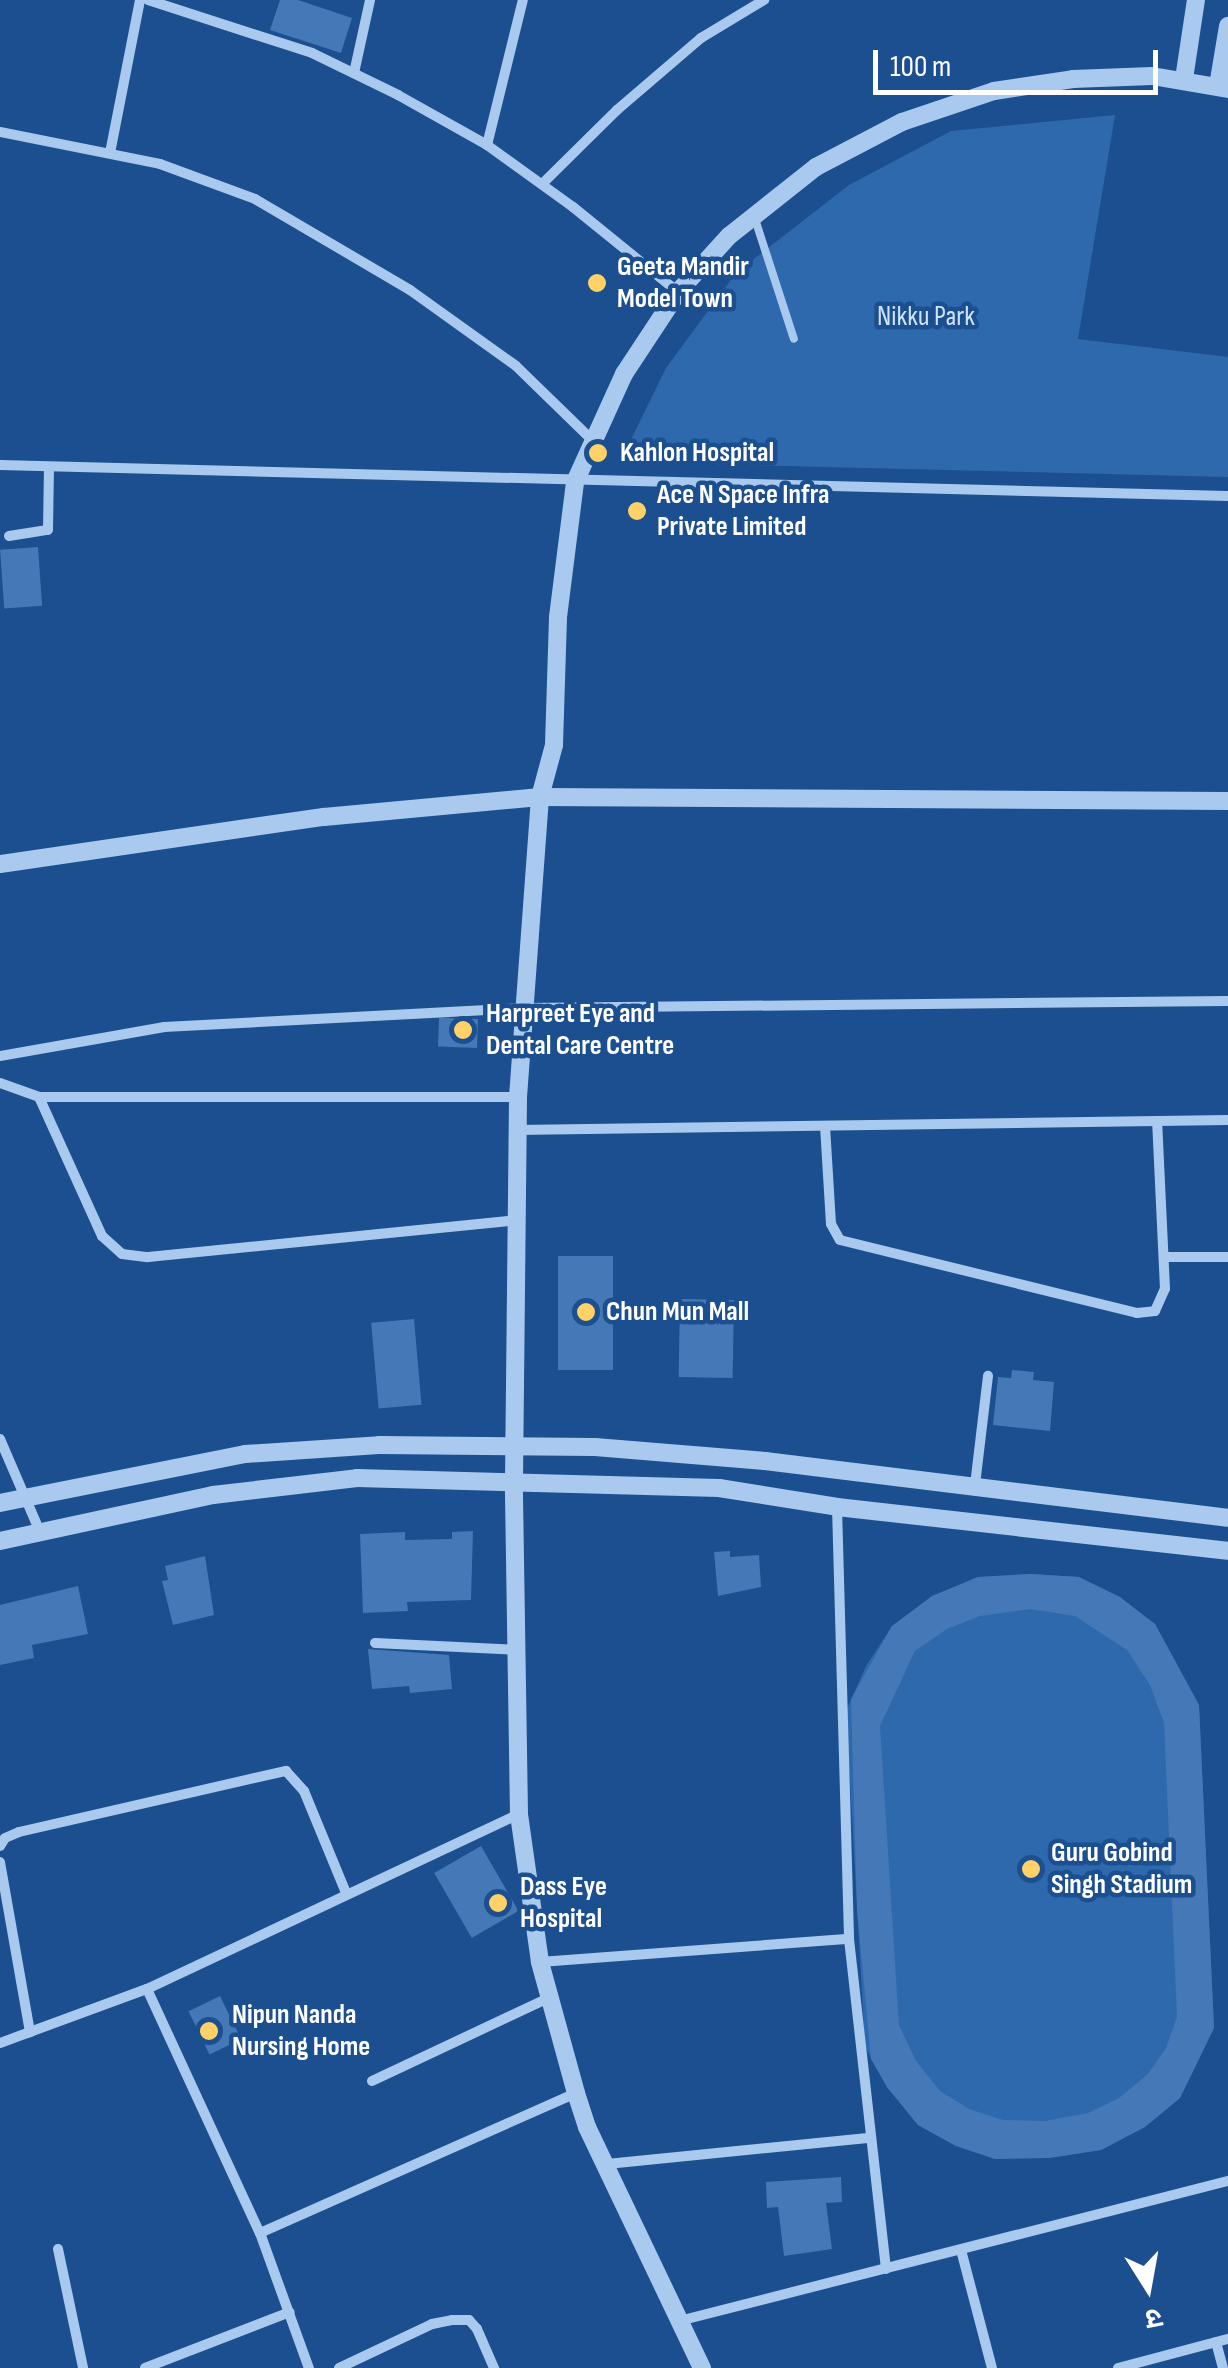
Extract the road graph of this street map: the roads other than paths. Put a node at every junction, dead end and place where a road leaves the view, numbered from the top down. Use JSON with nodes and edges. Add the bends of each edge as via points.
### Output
{"nodes":[{"id":1,"x":140,"y":0,"type":"edge"},
{"id":2,"x":148,"y":0,"type":"edge"},
{"id":3,"x":370,"y":0,"type":"edge"},
{"id":4,"x":523,"y":0,"type":"edge"},
{"id":5,"x":764,"y":0,"type":"edge"},
{"id":6,"x":1196,"y":0,"type":"edge"},
{"id":7,"x":1228,"y":26,"type":"edge"},
{"id":8,"x":354,"y":73,"type":"junction"},
{"id":9,"x":1184,"y":79,"type":"junction"},
{"id":10,"x":1223,"y":88,"type":"edge"},
{"id":11,"x":0,"y":132,"type":"edge"},
{"id":12,"x":487,"y":145,"type":"junction"},
{"id":13,"x":110,"y":154,"type":"junction"},
{"id":14,"x":542,"y":184,"type":"junction"},
{"id":15,"x":754,"y":216,"type":"junction"},
{"id":16,"x":678,"y":292,"type":"junction"},
{"id":17,"x":794,"y":339,"type":"dead end"},
{"id":18,"x":592,"y":440,"type":"junction"},
{"id":19,"x":0,"y":465,"type":"edge"},
{"id":20,"x":49,"y":467,"type":"junction"},
{"id":21,"x":575,"y":482,"type":"junction"},
{"id":22,"x":1228,"y":496,"type":"edge"},
{"id":23,"x":9,"y":536,"type":"dead end"},
{"id":24,"x":540,"y":797,"type":"junction"},
{"id":25,"x":1228,"y":801,"type":"edge"},
{"id":26,"x":0,"y":864,"type":"edge"},
{"id":27,"x":1228,"y":1001,"type":"edge"},
{"id":28,"x":524,"y":1008,"type":"junction"},
{"id":29,"x":0,"y":1056,"type":"edge"},
{"id":30,"x":3,"y":1089,"type":"edge"},
{"id":31,"x":518,"y":1097,"type":"junction"},
{"id":32,"x":39,"y":1098,"type":"junction"},
{"id":33,"x":1228,"y":1120,"type":"edge"},
{"id":34,"x":1157,"y":1121,"type":"junction"},
{"id":35,"x":825,"y":1126,"type":"junction"},
{"id":36,"x":517,"y":1130,"type":"junction"},
{"id":37,"x":516,"y":1220,"type":"junction"},
{"id":38,"x":1166,"y":1257,"type":"junction"},
{"id":39,"x":1228,"y":1257,"type":"edge"},
{"id":40,"x":988,"y":1376,"type":"dead end"},
{"id":41,"x":0,"y":1439,"type":"edge"},
{"id":42,"x":514,"y":1446,"type":"junction"},
{"id":43,"x":514,"y":1480,"type":"junction"},
{"id":44,"x":976,"y":1485,"type":"junction"},
{"id":45,"x":25,"y":1497,"type":"junction"},
{"id":46,"x":0,"y":1503,"type":"edge"},
{"id":47,"x":837,"y":1507,"type":"junction"},
{"id":48,"x":1228,"y":1518,"type":"edge"},
{"id":49,"x":40,"y":1532,"type":"junction"},
{"id":50,"x":0,"y":1540,"type":"edge"},
{"id":51,"x":1228,"y":1551,"type":"edge"},
{"id":52,"x":375,"y":1643,"type":"dead end"},
{"id":53,"x":516,"y":1650,"type":"junction"},
{"id":54,"x":519,"y":1814,"type":"junction"},
{"id":55,"x":0,"y":1846,"type":"edge"},
{"id":56,"x":0,"y":1862,"type":"edge"},
{"id":57,"x":346,"y":1894,"type":"junction"},
{"id":58,"x":849,"y":1939,"type":"junction"},
{"id":59,"x":540,"y":1962,"type":"junction"},
{"id":60,"x":148,"y":1989,"type":"junction"},
{"id":61,"x":548,"y":1998,"type":"junction"},
{"id":62,"x":30,"y":2032,"type":"junction"},
{"id":63,"x":0,"y":2043,"type":"edge"},
{"id":64,"x":372,"y":2080,"type":"dead end"},
{"id":65,"x":576,"y":2093,"type":"junction"},
{"id":66,"x":868,"y":2138,"type":"junction"},
{"id":67,"x":607,"y":2164,"type":"junction"},
{"id":68,"x":1228,"y":2180,"type":"edge"},
{"id":69,"x":260,"y":2233,"type":"junction"},
{"id":70,"x":58,"y":2249,"type":"dead end"},
{"id":71,"x":961,"y":2250,"type":"junction"},
{"id":72,"x":886,"y":2269,"type":"junction"},
{"id":73,"x":290,"y":2312,"type":"junction"},
{"id":74,"x":679,"y":2321,"type":"junction"},
{"id":75,"x":1222,"y":2341,"type":"edge"},
{"id":76,"x":150,"y":2367,"type":"edge"},
{"id":77,"x":83,"y":2368,"type":"edge"},
{"id":78,"x":309,"y":2368,"type":"edge"},
{"id":79,"x":339,"y":2368,"type":"edge"},
{"id":80,"x":494,"y":2368,"type":"edge"},
{"id":81,"x":702,"y":2368,"type":"edge"},
{"id":82,"x":992,"y":2368,"type":"edge"},
{"id":83,"x":1118,"y":2368,"type":"edge"},
{"id":84,"x":1223,"y":2368,"type":"edge"}],
"edges":[{"from":1,"to":13,"type":"street"},
{"from":2,"to":8,"type":"street"},
{"from":3,"to":8,"type":"street"},
{"from":4,"to":12,"type":"street"},
{"from":5,"to":14,"type":"street","via":[[701,38]]},
{"from":6,"to":9,"type":"street"},
{"from":7,"to":10,"type":"street"},
{"from":8,"to":12,"type":"street"},
{"from":9,"to":10,"type":"street"},
{"from":9,"to":15,"type":"street","via":[[1074,79],[994,92],[902,122],[816,167]]},
{"from":11,"to":13,"type":"street"},
{"from":12,"to":14,"type":"street"},
{"from":13,"to":18,"type":"street","via":[[160,164],[255,199],[410,290],[516,366]]},
{"from":14,"to":16,"type":"street"},
{"from":15,"to":16,"type":"street"},
{"from":15,"to":17,"type":"lane"},
{"from":16,"to":18,"type":"street","via":[[624,374]]},
{"from":18,"to":21,"type":"street"},
{"from":19,"to":20,"type":"street"},
{"from":20,"to":21,"type":"street"},
{"from":20,"to":23,"type":"street","via":[[48,530]]},
{"from":21,"to":22,"type":"street"},
{"from":21,"to":24,"type":"street","via":[[558,617],[554,745]]},
{"from":24,"to":25,"type":"street"},
{"from":24,"to":26,"type":"street","via":[[324,818]]},
{"from":24,"to":28,"type":"street"},
{"from":27,"to":28,"type":"street"},
{"from":28,"to":29,"type":"street","via":[[164,1026]]},
{"from":28,"to":31,"type":"street"},
{"from":30,"to":32,"type":"street"},
{"from":31,"to":32,"type":"street"},
{"from":31,"to":36,"type":"street"},
{"from":32,"to":37,"type":"street","via":[[102,1236],[122,1254],[148,1257]]},
{"from":33,"to":34,"type":"street"},
{"from":34,"to":35,"type":"street"},
{"from":34,"to":38,"type":"street"},
{"from":35,"to":36,"type":"street"},
{"from":35,"to":38,"type":"street","via":[[831,1224],[840,1240],[1138,1313],[1162,1303]]},
{"from":36,"to":37,"type":"street"},
{"from":37,"to":42,"type":"street"},
{"from":38,"to":39,"type":"street"},
{"from":40,"to":44,"type":"street"},
{"from":41,"to":45,"type":"street"},
{"from":42,"to":43,"type":"street"},
{"from":42,"to":44,"type":"street","via":[[727,1458]]},
{"from":42,"to":45,"type":"street","via":[[379,1445],[246,1454]]},
{"from":43,"to":47,"type":"street","via":[[720,1488]]},
{"from":43,"to":49,"type":"street","via":[[339,1480],[213,1495]]},
{"from":43,"to":53,"type":"street"},
{"from":44,"to":48,"type":"street"},
{"from":45,"to":46,"type":"street"},
{"from":45,"to":49,"type":"street"},
{"from":47,"to":51,"type":"street"},
{"from":47,"to":58,"type":"street"},
{"from":49,"to":50,"type":"street"},
{"from":52,"to":53,"type":"street"},
{"from":53,"to":54,"type":"street"},
{"from":54,"to":57,"type":"street"},
{"from":54,"to":59,"type":"street"},
{"from":55,"to":57,"type":"street","via":[[18,1832],[286,1771],[304,1791]]},
{"from":56,"to":62,"type":"street"},
{"from":57,"to":60,"type":"street"},
{"from":58,"to":59,"type":"street"},
{"from":58,"to":66,"type":"street"},
{"from":59,"to":61,"type":"street"},
{"from":60,"to":62,"type":"street"},
{"from":60,"to":69,"type":"street"},
{"from":61,"to":64,"type":"street"},
{"from":61,"to":65,"type":"street"},
{"from":62,"to":63,"type":"street"},
{"from":65,"to":67,"type":"street"},
{"from":65,"to":69,"type":"street"},
{"from":66,"to":67,"type":"street"},
{"from":66,"to":72,"type":"street"},
{"from":67,"to":74,"type":"street"},
{"from":68,"to":71,"type":"street"},
{"from":69,"to":73,"type":"street"},
{"from":70,"to":77,"type":"street"},
{"from":71,"to":72,"type":"street"},
{"from":71,"to":82,"type":"street"},
{"from":72,"to":74,"type":"street"},
{"from":73,"to":76,"type":"street"},
{"from":73,"to":78,"type":"street"},
{"from":74,"to":81,"type":"street"},
{"from":75,"to":83,"type":"street"},
{"from":75,"to":84,"type":"street"},
{"from":79,"to":80,"type":"street","via":[[452,2320],[469,2320],[477,2328]]}]}
